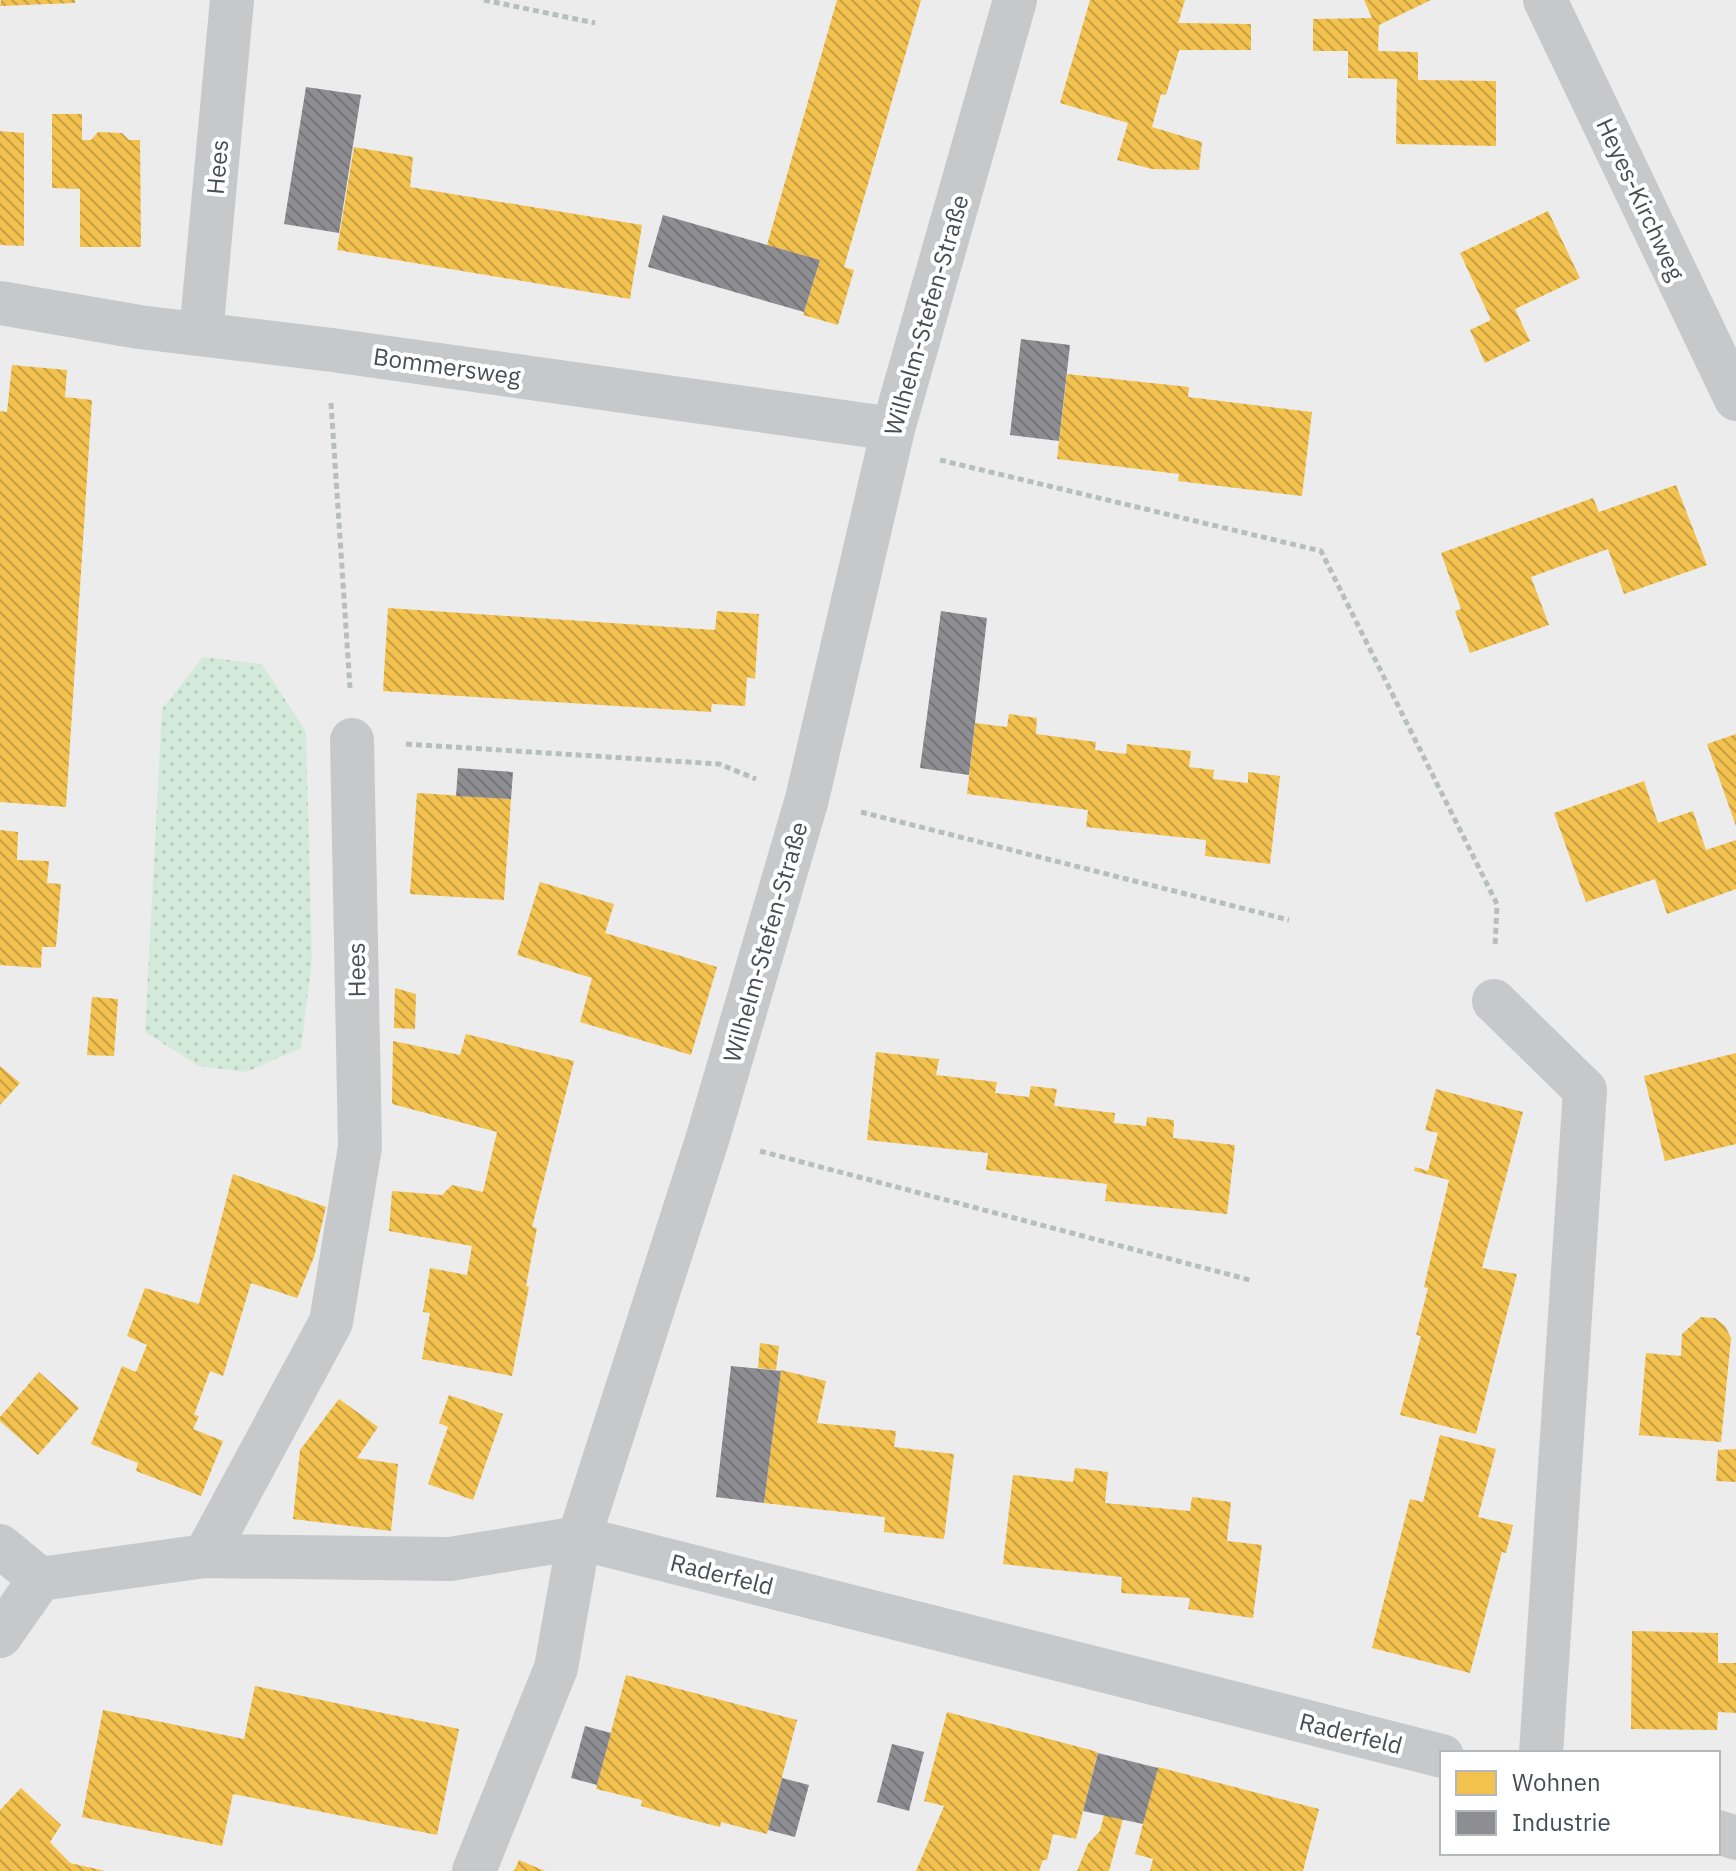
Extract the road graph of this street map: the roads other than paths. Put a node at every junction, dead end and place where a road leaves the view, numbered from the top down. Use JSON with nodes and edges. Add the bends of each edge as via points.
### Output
{"nodes":[{"id":1,"x":232,"y":0,"type":"edge"},
{"id":2,"x":1015,"y":0,"type":"edge"},
{"id":3,"x":1545,"y":0,"type":"edge"},
{"id":4,"x":0,"y":303,"type":"edge"},
{"id":5,"x":201,"y":334,"type":"junction"},
{"id":6,"x":1736,"y":399,"type":"edge"},
{"id":7,"x":893,"y":429,"type":"junction"},
{"id":8,"x":352,"y":740,"type":"road end"},
{"id":9,"x":1494,"y":1001,"type":"road end"},
{"id":10,"x":579,"y":1538,"type":"junction"},
{"id":11,"x":0,"y":1546,"type":"edge"},
{"id":12,"x":205,"y":1556,"type":"junction"},
{"id":13,"x":40,"y":1579,"type":"junction"},
{"id":14,"x":0,"y":1636,"type":"edge"},
{"id":15,"x":1541,"y":1751,"type":"edge"},
{"id":16,"x":1440,"y":1755,"type":"edge"},
{"id":17,"x":474,"y":1871,"type":"edge"}],
"edges":[{"from":1,"to":5,"type":"street","name":"Hees"},
{"from":2,"to":7,"type":"street","name":"Wilhelm-Stefen-Straße"},
{"from":3,"to":6,"type":"street","name":"Heyes-Kirchweg"},
{"from":4,"to":5,"type":"street","name":"Bommersweg"},
{"from":5,"to":7,"type":"street","name":"Bommersweg"},
{"from":7,"to":10,"type":"street","name":"Wilhelm-Stefen-Straße","via":[[807,799],[708,1137]]},
{"from":8,"to":12,"type":"street","name":"Hees","via":[[360,1147],[331,1322]]},
{"from":9,"to":15,"type":"street","via":[[1585,1090]]},
{"from":10,"to":12,"type":"street","name":"Raderfeld","via":[[450,1559]]},
{"from":10,"to":16,"type":"street","name":"Raderfeld"},
{"from":10,"to":17,"type":"street","name":"Wilhelm-Stefen-Straße","via":[[556,1668]]},
{"from":11,"to":13,"type":"street"},
{"from":12,"to":13,"type":"street","name":"Raderfeld"},
{"from":13,"to":14,"type":"street"}]}
